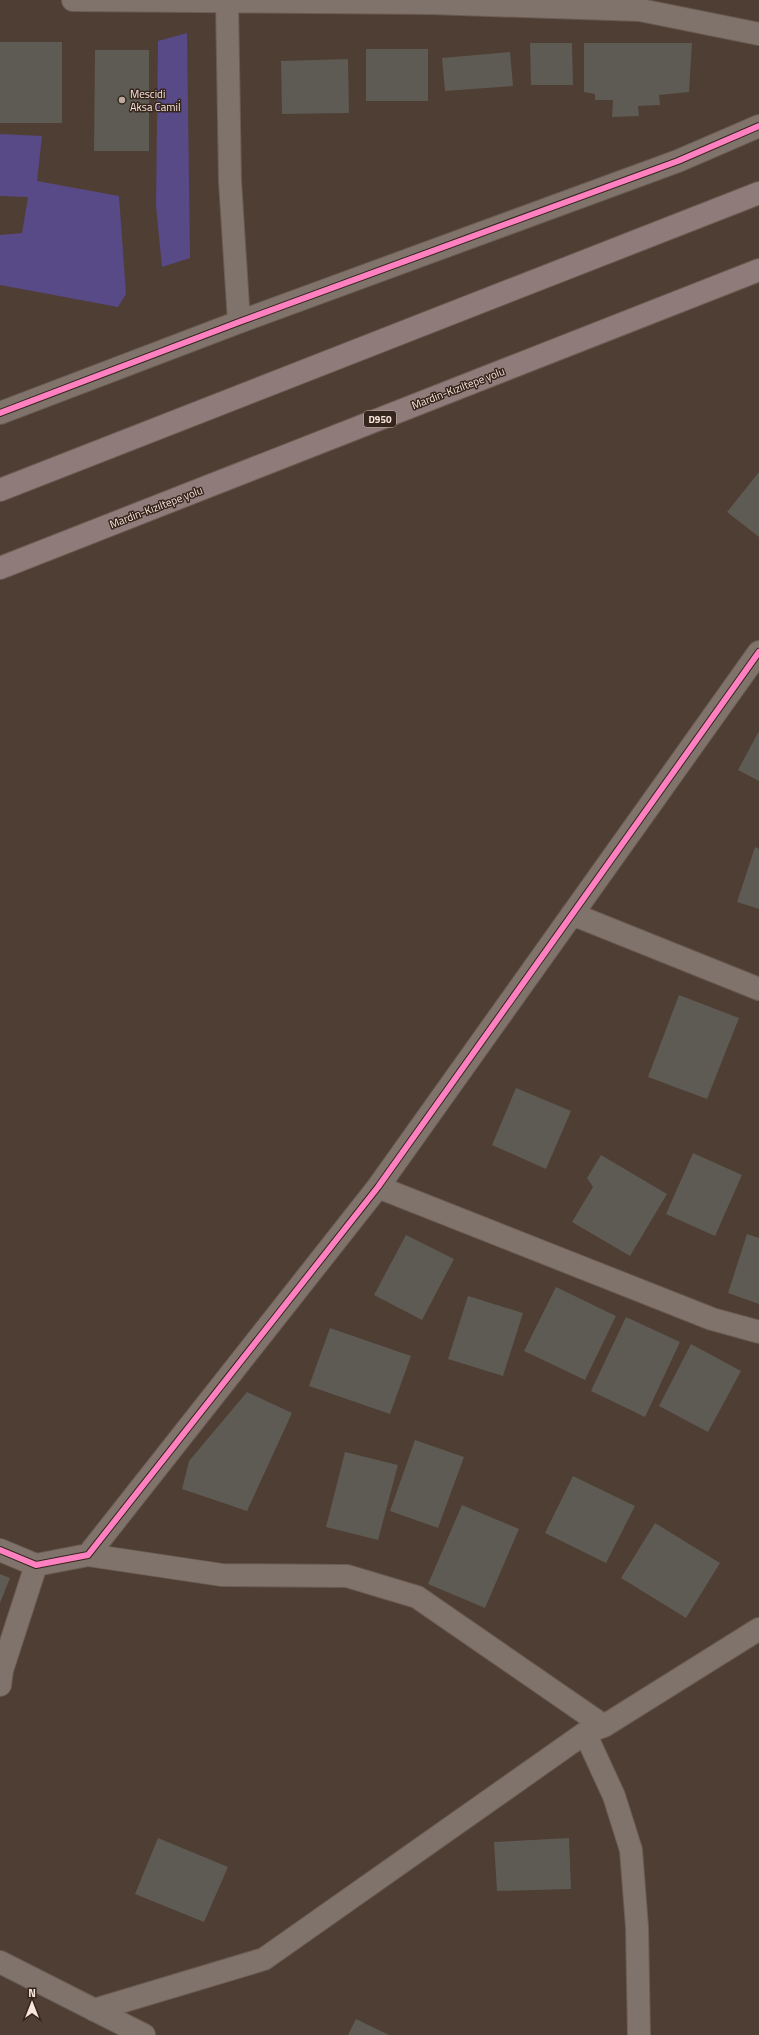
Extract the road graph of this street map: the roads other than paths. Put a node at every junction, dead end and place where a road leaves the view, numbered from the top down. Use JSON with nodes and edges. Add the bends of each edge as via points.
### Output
{"nodes":[{"id":1,"x":73,"y":0,"type":"edge"},
{"id":2,"x":227,"y":1,"type":"junction"},
{"id":3,"x":759,"y":34,"type":"edge"},
{"id":4,"x":759,"y":126,"type":"edge"},
{"id":5,"x":759,"y":193,"type":"edge"},
{"id":6,"x":759,"y":270,"type":"edge"},
{"id":7,"x":239,"y":322,"type":"junction"},
{"id":8,"x":0,"y":413,"type":"edge"},
{"id":9,"x":0,"y":490,"type":"edge"},
{"id":10,"x":0,"y":568,"type":"edge"},
{"id":11,"x":756,"y":662,"type":"edge"},
{"id":12,"x":572,"y":914,"type":"junction"},
{"id":13,"x":759,"y":989,"type":"edge"},
{"id":14,"x":378,"y":1187,"type":"junction"},
{"id":15,"x":759,"y":1332,"type":"edge"},
{"id":16,"x":0,"y":1550,"type":"edge"},
{"id":17,"x":88,"y":1555,"type":"junction"},
{"id":18,"x":36,"y":1565,"type":"junction"},
{"id":19,"x":759,"y":1629,"type":"edge"},
{"id":20,"x":0,"y":1684,"type":"edge"},
{"id":21,"x":595,"y":1730,"type":"junction"},
{"id":22,"x":0,"y":1962,"type":"edge"},
{"id":23,"x":94,"y":2010,"type":"junction"},
{"id":24,"x":144,"y":2035,"type":"edge"},
{"id":25,"x":639,"y":2035,"type":"edge"}],
"edges":[{"from":1,"to":2,"type":"street"},
{"from":2,"to":3,"type":"street","via":[[431,3],[640,10]]},
{"from":2,"to":7,"type":"street","via":[[230,181]]},
{"from":4,"to":7,"type":"street","via":[[678,161]]},
{"from":5,"to":9,"type":"highway"},
{"from":6,"to":10,"type":"highway","name":"Mardin-Kızıltepe yolu","number":"D950"},
{"from":7,"to":8,"type":"street"},
{"from":11,"to":12,"type":"street"},
{"from":12,"to":13,"type":"street"},
{"from":12,"to":14,"type":"street"},
{"from":14,"to":15,"type":"street","via":[[712,1319]]},
{"from":14,"to":17,"type":"street"},
{"from":16,"to":18,"type":"street"},
{"from":17,"to":18,"type":"street"},
{"from":17,"to":21,"type":"street","via":[[222,1575],[347,1576],[417,1597]]},
{"from":18,"to":20,"type":"street","via":[[2,1670]]},
{"from":19,"to":21,"type":"street"},
{"from":21,"to":23,"type":"street","via":[[264,1959]]},
{"from":21,"to":25,"type":"street","via":[[631,1850],[637,1927]]},
{"from":22,"to":23,"type":"street"},
{"from":23,"to":24,"type":"street"}]}
